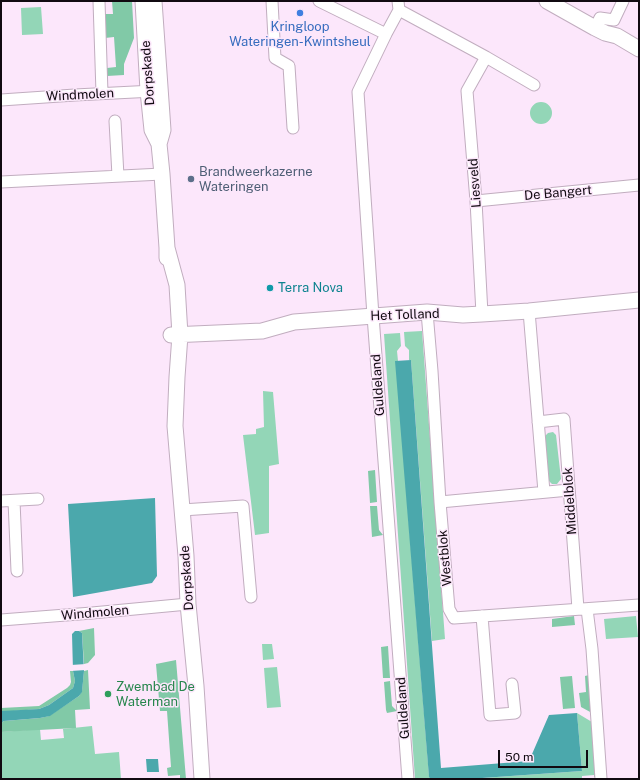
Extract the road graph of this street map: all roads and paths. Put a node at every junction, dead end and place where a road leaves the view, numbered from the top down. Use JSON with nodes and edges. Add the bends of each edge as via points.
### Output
{"nodes":[{"id":1,"x":99,"y":1,"type":"edge"},
{"id":2,"x":143,"y":1,"type":"edge"},
{"id":3,"x":154,"y":1,"type":"edge"},
{"id":4,"x":272,"y":1,"type":"edge"},
{"id":5,"x":318,"y":1,"type":"edge"},
{"id":6,"x":547,"y":1,"type":"edge"},
{"id":7,"x":623,"y":1,"type":"edge"},
{"id":8,"x":399,"y":6,"type":"edge"},
{"id":9,"x":595,"y":28,"type":"junction"},
{"id":10,"x":386,"y":34,"type":"junction"},
{"id":11,"x":639,"y":49,"type":"edge"},
{"id":12,"x":486,"y":57,"type":"junction"},
{"id":13,"x":534,"y":85,"type":"dead end"},
{"id":14,"x":154,"y":91,"type":"junction"},
{"id":15,"x":102,"y":93,"type":"junction"},
{"id":16,"x":1,"y":100,"type":"edge"},
{"id":17,"x":115,"y":121,"type":"dead end"},
{"id":18,"x":293,"y":128,"type":"dead end"},
{"id":19,"x":162,"y":174,"type":"junction"},
{"id":20,"x":118,"y":176,"type":"junction"},
{"id":21,"x":1,"y":182,"type":"edge"},
{"id":22,"x":639,"y":185,"type":"edge"},
{"id":23,"x":476,"y":201,"type":"junction"},
{"id":24,"x":639,"y":300,"type":"edge"},
{"id":25,"x":529,"y":311,"type":"junction"},
{"id":26,"x":427,"y":312,"type":"junction"},
{"id":27,"x":482,"y":314,"type":"junction"},
{"id":28,"x":372,"y":316,"type":"junction"},
{"id":29,"x":175,"y":335,"type":"junction"},
{"id":30,"x":538,"y":422,"type":"junction"},
{"id":31,"x":569,"y":490,"type":"junction"},
{"id":32,"x":544,"y":492,"type":"junction"},
{"id":33,"x":38,"y":499,"type":"dead end"},
{"id":34,"x":1,"y":501,"type":"edge"},
{"id":35,"x":14,"y":501,"type":"junction"},
{"id":36,"x":440,"y":502,"type":"junction"},
{"id":37,"x":182,"y":510,"type":"junction"},
{"id":38,"x":17,"y":572,"type":"dead end"},
{"id":39,"x":251,"y":597,"type":"dead end"},
{"id":40,"x":188,"y":604,"type":"junction"},
{"id":41,"x":639,"y":605,"type":"edge"},
{"id":42,"x":582,"y":609,"type":"junction"},
{"id":43,"x":482,"y":616,"type":"junction"},
{"id":44,"x":1,"y":620,"type":"edge"},
{"id":45,"x":512,"y":684,"type":"dead end"},
{"id":46,"x":202,"y":779,"type":"edge"},
{"id":47,"x":408,"y":779,"type":"edge"},
{"id":48,"x":601,"y":779,"type":"edge"}],
"edges":[{"from":1,"to":15,"type":"street"},
{"from":2,"to":14,"type":"main road","name":"Dorpskade"},
{"from":3,"to":14,"type":"main road","name":"Dorpskade"},
{"from":4,"to":18,"type":"street","via":[[275,58],[289,66]]},
{"from":5,"to":10,"type":"street"},
{"from":6,"to":9,"type":"main road"},
{"from":7,"to":9,"type":"street","via":[[614,20],[600,18]]},
{"from":8,"to":10,"type":"street","name":"Guldeland"},
{"from":8,"to":12,"type":"street"},
{"from":9,"to":11,"type":"main road","via":[[617,36]]},
{"from":10,"to":28,"type":"street","name":"Guldeland","via":[[358,92]]},
{"from":12,"to":13,"type":"street"},
{"from":12,"to":23,"type":"street","name":"Liesveld","via":[[467,91]]},
{"from":14,"to":15,"type":"street","name":"Windmolen"},
{"from":14,"to":19,"type":"main road","name":"Dorpskade","via":[[163,130],[158,144]]},
{"from":15,"to":16,"type":"street","name":"Windmolen"},
{"from":17,"to":20,"type":"street"},
{"from":19,"to":20,"type":"street"},
{"from":19,"to":29,"type":"main road","name":"Dorpskade","via":[[168,248],[177,285]]},
{"from":20,"to":21,"type":"street"},
{"from":22,"to":23,"type":"street","name":"De Bangert"},
{"from":23,"to":27,"type":"street","name":"Liesveld"},
{"from":24,"to":25,"type":"main road","name":"Het Tolland"},
{"from":25,"to":27,"type":"main road","name":"Het Tolland"},
{"from":25,"to":30,"type":"street","name":"Middelblok"},
{"from":26,"to":27,"type":"main road","name":"Het Tolland"},
{"from":26,"to":28,"type":"main road","name":"Het Tolland"},
{"from":26,"to":36,"type":"street","name":"Westblok"},
{"from":28,"to":29,"type":"main road","name":"Het Tolland","via":[[294,322],[262,331]]},
{"from":28,"to":47,"type":"street","name":"Guldeland"},
{"from":29,"to":37,"type":"main road","name":"Dorpskade","via":[[176,426]]},
{"from":30,"to":31,"type":"street","name":"Middelblok","via":[[564,420]]},
{"from":30,"to":32,"type":"street","name":"Middelblok"},
{"from":31,"to":32,"type":"street"},
{"from":31,"to":42,"type":"street","name":"Middelblok"},
{"from":32,"to":36,"type":"street"},
{"from":33,"to":35,"type":"street"},
{"from":34,"to":35,"type":"street"},
{"from":35,"to":38,"type":"street"},
{"from":36,"to":43,"type":"street","name":"Westblok","via":[[449,609],[454,618]]},
{"from":37,"to":39,"type":"street","via":[[243,506]]},
{"from":37,"to":40,"type":"main road","name":"Dorpskade"},
{"from":40,"to":44,"type":"street","name":"Windmolen"},
{"from":40,"to":46,"type":"main road","name":"Dorpskade"},
{"from":41,"to":42,"type":"street","name":"Westblok"},
{"from":42,"to":43,"type":"street","name":"Westblok"},
{"from":42,"to":48,"type":"street","name":"Middelblok","via":[[592,649]]},
{"from":43,"to":45,"type":"street","via":[[490,715],[515,713]]}]}
